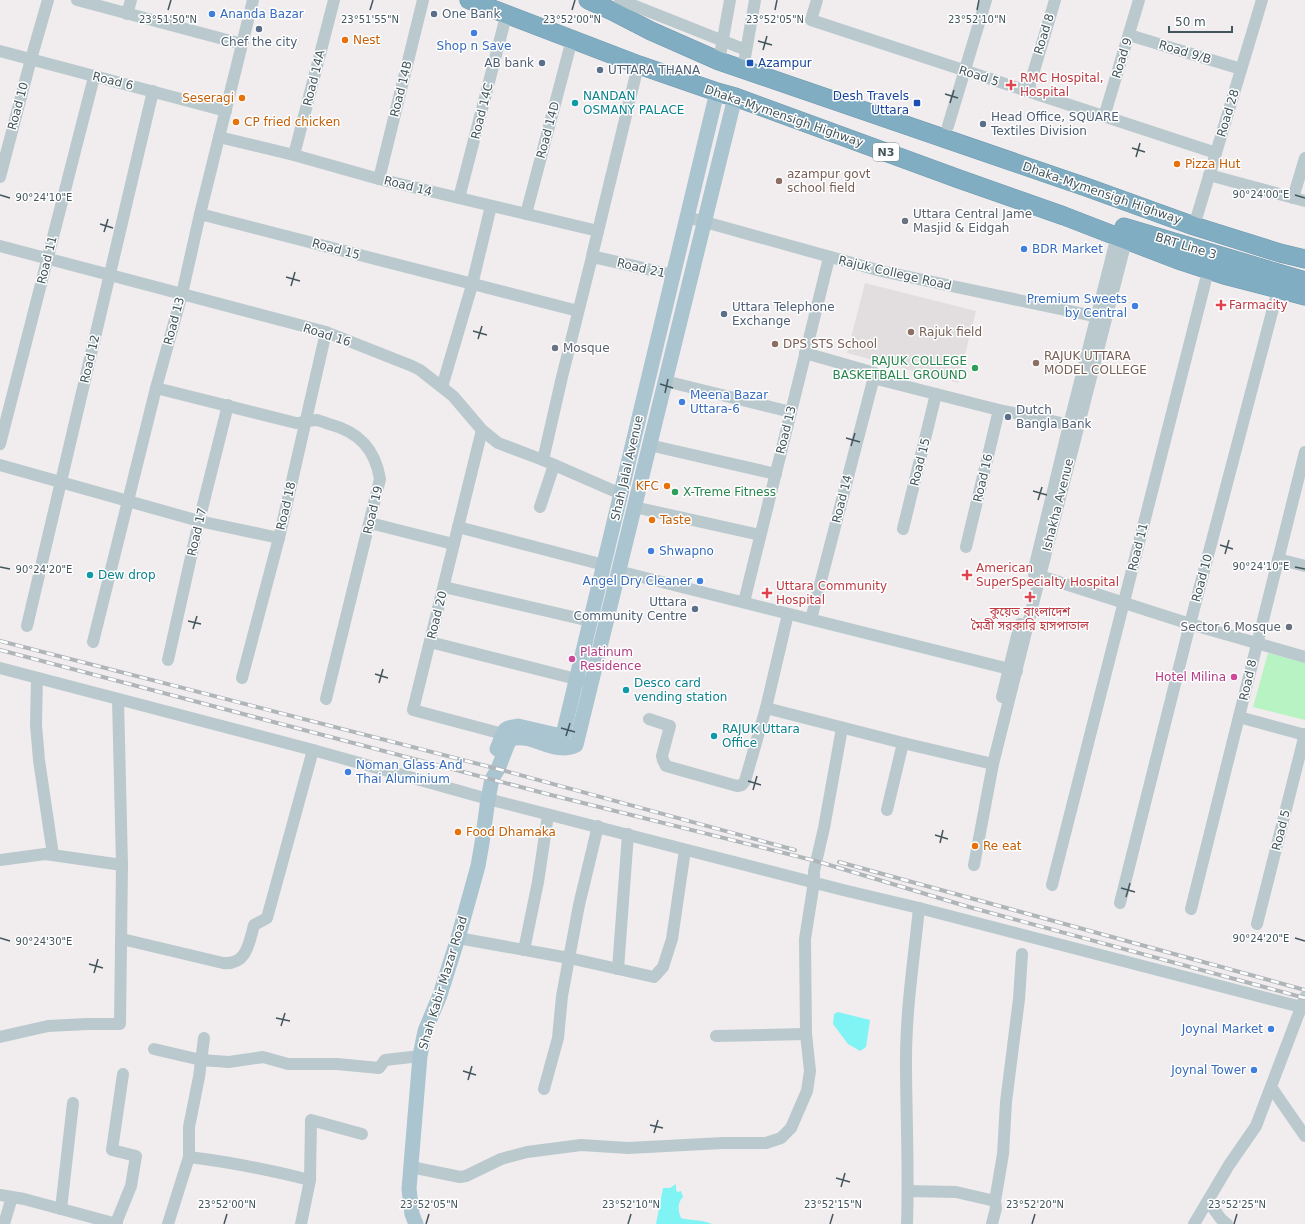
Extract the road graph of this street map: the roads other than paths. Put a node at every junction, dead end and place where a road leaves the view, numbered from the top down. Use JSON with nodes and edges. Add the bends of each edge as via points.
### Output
{"nodes":[{"id":1,"x":48,"y":0,"type":"edge"},
{"id":2,"x":77,"y":0,"type":"edge"},
{"id":3,"x":131,"y":0,"type":"edge"},
{"id":4,"x":253,"y":0,"type":"edge"},
{"id":5,"x":334,"y":0,"type":"edge"},
{"id":6,"x":423,"y":0,"type":"edge"},
{"id":7,"x":469,"y":0,"type":"edge"},
{"id":8,"x":588,"y":0,"type":"edge"},
{"id":9,"x":620,"y":0,"type":"edge"},
{"id":10,"x":730,"y":0,"type":"edge"},
{"id":11,"x":755,"y":0,"type":"edge"},
{"id":12,"x":817,"y":0,"type":"edge"},
{"id":13,"x":986,"y":0,"type":"edge"},
{"id":14,"x":1055,"y":0,"type":"edge"},
{"id":15,"x":1139,"y":0,"type":"edge"},
{"id":16,"x":1262,"y":0,"type":"edge"},
{"id":17,"x":127,"y":14,"type":"junction"},
{"id":18,"x":504,"y":24,"type":"dead end"},
{"id":19,"x":1129,"y":35,"type":"junction"},
{"id":20,"x":722,"y":41,"type":"junction"},
{"id":21,"x":242,"y":44,"type":"junction"},
{"id":22,"x":570,"y":47,"type":"dead end"},
{"id":23,"x":746,"y":50,"type":"junction"},
{"id":24,"x":0,"y":51,"type":"edge"},
{"id":25,"x":31,"y":59,"type":"junction"},
{"id":26,"x":719,"y":61,"type":"junction"},
{"id":27,"x":743,"y":69,"type":"junction"},
{"id":28,"x":1241,"y":69,"type":"junction"},
{"id":29,"x":637,"y":70,"type":"dead end"},
{"id":30,"x":964,"y":71,"type":"junction"},
{"id":31,"x":94,"y":77,"type":"junction"},
{"id":32,"x":153,"y":91,"type":"junction"},
{"id":33,"x":1028,"y":91,"type":"junction"},
{"id":34,"x":717,"y":92,"type":"junction"},
{"id":35,"x":735,"y":97,"type":"junction"},
{"id":36,"x":226,"y":111,"type":"junction"},
{"id":37,"x":1104,"y":116,"type":"junction"},
{"id":38,"x":948,"y":126,"type":"dead end"},
{"id":39,"x":219,"y":137,"type":"junction"},
{"id":40,"x":1216,"y":153,"type":"junction"},
{"id":41,"x":294,"y":155,"type":"junction"},
{"id":42,"x":1305,"y":158,"type":"edge"},
{"id":43,"x":1210,"y":175,"type":"junction"},
{"id":44,"x":0,"y":177,"type":"edge"},
{"id":45,"x":379,"y":179,"type":"junction"},
{"id":46,"x":459,"y":198,"type":"junction"},
{"id":47,"x":1299,"y":200,"type":"edge"},
{"id":48,"x":491,"y":206,"type":"junction"},
{"id":49,"x":1065,"y":210,"type":"junction"},
{"id":50,"x":200,"y":214,"type":"junction"},
{"id":51,"x":526,"y":214,"type":"junction"},
{"id":52,"x":687,"y":217,"type":"junction"},
{"id":53,"x":704,"y":221,"type":"junction"},
{"id":54,"x":1194,"y":226,"type":"junction"},
{"id":55,"x":598,"y":231,"type":"junction"},
{"id":56,"x":1123,"y":239,"type":"junction"},
{"id":57,"x":0,"y":246,"type":"edge"},
{"id":58,"x":47,"y":258,"type":"junction"},
{"id":59,"x":829,"y":258,"type":"junction"},
{"id":60,"x":1305,"y":259,"type":"edge"},
{"id":61,"x":651,"y":270,"type":"junction"},
{"id":62,"x":109,"y":275,"type":"junction"},
{"id":63,"x":673,"y":275,"type":"junction"},
{"id":64,"x":1206,"y":279,"type":"dead end"},
{"id":65,"x":1305,"y":281,"type":"edge"},
{"id":66,"x":472,"y":285,"type":"junction"},
{"id":67,"x":182,"y":294,"type":"junction"},
{"id":68,"x":1305,"y":296,"type":"edge"},
{"id":69,"x":1275,"y":301,"type":"dead end"},
{"id":70,"x":578,"y":311,"type":"junction"},
{"id":71,"x":1102,"y":318,"type":"junction"},
{"id":72,"x":326,"y":332,"type":"junction"},
{"id":73,"x":806,"y":353,"type":"junction"},
{"id":74,"x":873,"y":378,"type":"junction"},
{"id":75,"x":665,"y":381,"type":"junction"},
{"id":76,"x":442,"y":387,"type":"junction"},
{"id":77,"x":156,"y":388,"type":"junction"},
{"id":78,"x":936,"y":394,"type":"junction"},
{"id":79,"x":228,"y":405,"type":"junction"},
{"id":80,"x":999,"y":410,"type":"junction"},
{"id":81,"x":791,"y":412,"type":"junction"},
{"id":82,"x":306,"y":422,"type":"junction"},
{"id":83,"x":1074,"y":426,"type":"junction"},
{"id":84,"x":482,"y":430,"type":"junction"},
{"id":85,"x":0,"y":444,"type":"edge"},
{"id":86,"x":649,"y":445,"type":"junction"},
{"id":87,"x":1305,"y":452,"type":"edge"},
{"id":88,"x":548,"y":462,"type":"junction"},
{"id":89,"x":0,"y":465,"type":"edge"},
{"id":90,"x":776,"y":474,"type":"junction"},
{"id":91,"x":62,"y":483,"type":"junction"},
{"id":92,"x":621,"y":494,"type":"junction"},
{"id":93,"x":128,"y":502,"type":"junction"},
{"id":94,"x":634,"y":506,"type":"junction"},
{"id":95,"x":540,"y":507,"type":"dead end"},
{"id":96,"x":199,"y":520,"type":"junction"},
{"id":97,"x":370,"y":523,"type":"junction"},
{"id":98,"x":458,"y":527,"type":"junction"},
{"id":99,"x":903,"y":529,"type":"dead end"},
{"id":100,"x":760,"y":535,"type":"junction"},
{"id":101,"x":279,"y":538,"type":"junction"},
{"id":102,"x":454,"y":544,"type":"junction"},
{"id":103,"x":966,"y":547,"type":"dead end"},
{"id":104,"x":1278,"y":559,"type":"junction"},
{"id":105,"x":604,"y":565,"type":"junction"},
{"id":106,"x":1305,"y":566,"type":"edge"},
{"id":107,"x":618,"y":571,"type":"junction"},
{"id":108,"x":1036,"y":575,"type":"junction"},
{"id":109,"x":444,"y":586,"type":"junction"},
{"id":110,"x":744,"y":602,"type":"junction"},
{"id":111,"x":1123,"y":604,"type":"junction"},
{"id":112,"x":788,"y":614,"type":"junction"},
{"id":113,"x":811,"y":619,"type":"junction"},
{"id":114,"x":590,"y":621,"type":"junction"},
{"id":115,"x":1190,"y":624,"type":"junction"},
{"id":116,"x":27,"y":626,"type":"dead end"},
{"id":117,"x":93,"y":642,"type":"dead end"},
{"id":118,"x":430,"y":642,"type":"junction"},
{"id":119,"x":1257,"y":644,"type":"junction"},
{"id":120,"x":1305,"y":657,"type":"edge"},
{"id":121,"x":168,"y":660,"type":"dead end"},
{"id":122,"x":0,"y":668,"type":"edge"},
{"id":123,"x":1013,"y":670,"type":"junction"},
{"id":124,"x":37,"y":678,"type":"junction"},
{"id":125,"x":242,"y":678,"type":"dead end"},
{"id":126,"x":576,"y":678,"type":"junction"},
{"id":127,"x":591,"y":683,"type":"junction"},
{"id":128,"x":118,"y":699,"type":"junction"},
{"id":129,"x":326,"y":699,"type":"dead end"},
{"id":130,"x":766,"y":708,"type":"junction"},
{"id":131,"x":1239,"y":717,"type":"junction"},
{"id":132,"x":649,"y":719,"type":"dead end"},
{"id":133,"x":842,"y":728,"type":"junction"},
{"id":134,"x":503,"y":734,"type":"junction"},
{"id":135,"x":1305,"y":735,"type":"edge"},
{"id":136,"x":903,"y":743,"type":"junction"},
{"id":137,"x":313,"y":750,"type":"junction"},
{"id":138,"x":990,"y":763,"type":"junction"},
{"id":139,"x":495,"y":774,"type":"junction"},
{"id":140,"x":488,"y":799,"type":"junction"},
{"id":141,"x":887,"y":810,"type":"dead end"},
{"id":142,"x":548,"y":815,"type":"junction"},
{"id":143,"x":598,"y":826,"type":"junction"},
{"id":144,"x":628,"y":834,"type":"junction"},
{"id":145,"x":685,"y":850,"type":"junction"},
{"id":146,"x":53,"y":855,"type":"junction"},
{"id":147,"x":0,"y":860,"type":"edge"},
{"id":148,"x":974,"y":864,"type":"dead end"},
{"id":149,"x":122,"y":865,"type":"junction"},
{"id":150,"x":814,"y":882,"type":"junction"},
{"id":151,"x":1052,"y":886,"type":"dead end"},
{"id":152,"x":1120,"y":903,"type":"dead end"},
{"id":153,"x":920,"y":908,"type":"junction"},
{"id":154,"x":1192,"y":909,"type":"dead end"},
{"id":155,"x":1257,"y":924,"type":"dead end"},
{"id":156,"x":122,"y":938,"type":"junction"},
{"id":157,"x":458,"y":938,"type":"junction"},
{"id":158,"x":524,"y":950,"type":"junction"},
{"id":159,"x":1022,"y":954,"type":"dead end"},
{"id":160,"x":569,"y":958,"type":"junction"},
{"id":161,"x":618,"y":970,"type":"junction"},
{"id":162,"x":1304,"y":1004,"type":"edge"},
{"id":163,"x":806,"y":1034,"type":"junction"},
{"id":164,"x":716,"y":1036,"type":"dead end"},
{"id":165,"x":0,"y":1037,"type":"edge"},
{"id":166,"x":204,"y":1038,"type":"dead end"},
{"id":167,"x":154,"y":1049,"type":"dead end"},
{"id":168,"x":420,"y":1056,"type":"junction"},
{"id":169,"x":200,"y":1060,"type":"junction"},
{"id":170,"x":123,"y":1074,"type":"dead end"},
{"id":171,"x":1270,"y":1087,"type":"junction"},
{"id":172,"x":544,"y":1089,"type":"dead end"},
{"id":173,"x":72,"y":1103,"type":"dead end"},
{"id":174,"x":362,"y":1134,"type":"dead end"},
{"id":175,"x":1305,"y":1136,"type":"edge"},
{"id":176,"x":189,"y":1157,"type":"junction"},
{"id":177,"x":411,"y":1167,"type":"junction"},
{"id":178,"x":310,"y":1180,"type":"junction"},
{"id":179,"x":908,"y":1191,"type":"junction"},
{"id":180,"x":6,"y":1196,"type":"edge"},
{"id":181,"x":995,"y":1201,"type":"junction"},
{"id":182,"x":1208,"y":1201,"type":"junction"},
{"id":183,"x":61,"y":1209,"type":"junction"},
{"id":184,"x":4,"y":1224,"type":"edge"},
{"id":185,"x":116,"y":1224,"type":"edge"},
{"id":186,"x":168,"y":1224,"type":"edge"},
{"id":187,"x":301,"y":1224,"type":"edge"},
{"id":188,"x":416,"y":1224,"type":"edge"},
{"id":189,"x":907,"y":1224,"type":"edge"},
{"id":190,"x":992,"y":1224,"type":"edge"},
{"id":191,"x":1194,"y":1224,"type":"edge"},
{"id":192,"x":1227,"y":1224,"type":"edge"}],
"edges":[{"from":1,"to":25,"type":"street","name":"Road 10"},
{"from":2,"to":17,"type":"street"},
{"from":3,"to":17,"type":"street"},
{"from":4,"to":21,"type":"street","name":"Road 13"},
{"from":5,"to":41,"type":"street","name":"Road 14A"},
{"from":6,"to":45,"type":"street","name":"Road 14B"},
{"from":7,"to":34,"type":"highway","name":"Dhaka-Mymensigh Highway","number":"N3","via":[[624,60]]},
{"from":8,"to":26,"type":"highway","name":"Dhaka-Mymensigh Highway","via":[[651,32]]},
{"from":9,"to":20,"type":"street"},
{"from":10,"to":20,"type":"street"},
{"from":11,"to":23,"type":"street"},
{"from":12,"to":30,"type":"street","name":"Road 5","via":[[811,20]]},
{"from":13,"to":30,"type":"street"},
{"from":14,"to":33,"type":"street","name":"Road 8"},
{"from":15,"to":19,"type":"street","name":"Road 9"},
{"from":16,"to":28,"type":"street","name":"Road 28"},
{"from":17,"to":21,"type":"street"},
{"from":18,"to":46,"type":"street","name":"Road 14C"},
{"from":19,"to":28,"type":"street","name":"Road 9/B"},
{"from":19,"to":37,"type":"street","name":"Road 9"},
{"from":20,"to":23,"type":"street"},
{"from":20,"to":26,"type":"street"},
{"from":21,"to":36,"type":"street","name":"Road 13"},
{"from":22,"to":51,"type":"street","name":"Road 14D"},
{"from":23,"to":27,"type":"street"},
{"from":24,"to":25,"type":"street","name":"Road 6"},
{"from":25,"to":31,"type":"street","name":"Road 6"},
{"from":25,"to":44,"type":"street","name":"Road 10"},
{"from":26,"to":27,"type":"highway","name":"Dhaka-Mymensigh Highway"},
{"from":27,"to":54,"type":"highway","name":"Dhaka-Mymensigh Highway"},
{"from":28,"to":40,"type":"street","name":"Road 28"},
{"from":29,"to":55,"type":"street","name":"Road 21"},
{"from":30,"to":33,"type":"street","name":"Road 5"},
{"from":30,"to":38,"type":"street"},
{"from":31,"to":32,"type":"street","name":"Road 6"},
{"from":31,"to":58,"type":"street","name":"Road 11"},
{"from":32,"to":36,"type":"street","name":"Road 6"},
{"from":32,"to":62,"type":"street","name":"Road 12"},
{"from":33,"to":37,"type":"street","name":"Road 5"},
{"from":34,"to":35,"type":"highway","name":"Dhaka-Mymensigh Highway","number":"N3"},
{"from":34,"to":52,"type":"main road","name":"Shah Jalal Avenue"},
{"from":35,"to":49,"type":"highway","name":"Dhaka-Mymensigh Highway","number":"N3","via":[[959,180]]},
{"from":35,"to":53,"type":"main road","name":"Shah Jalal Avenue"},
{"from":36,"to":39,"type":"street","name":"Road 13"},
{"from":37,"to":40,"type":"street","name":"Road 5"},
{"from":39,"to":41,"type":"street","name":"Road 14"},
{"from":39,"to":50,"type":"street","name":"Road 13"},
{"from":40,"to":43,"type":"street","name":"Road 28"},
{"from":41,"to":45,"type":"street","name":"Road 14"},
{"from":42,"to":47,"type":"street"},
{"from":43,"to":47,"type":"street"},
{"from":43,"to":54,"type":"street","name":"Road 28"},
{"from":45,"to":46,"type":"street","name":"Road 14"},
{"from":46,"to":48,"type":"street","name":"Road 14"},
{"from":48,"to":51,"type":"street","name":"Road 14"},
{"from":48,"to":66,"type":"street"},
{"from":49,"to":56,"type":"highway","name":"Dhaka-Mymensigh Highway","number":"N3"},
{"from":49,"to":65,"type":"highway","name":"BRT Line 3"},
{"from":50,"to":66,"type":"street","name":"Road 15"},
{"from":50,"to":67,"type":"street","name":"Road 13"},
{"from":51,"to":55,"type":"street","name":"Road 14"},
{"from":52,"to":53,"type":"street","name":"Rajuk College Road"},
{"from":52,"to":63,"type":"main road","name":"Shah Jalal Avenue"},
{"from":53,"to":59,"type":"street","name":"Rajuk College Road"},
{"from":53,"to":75,"type":"main road","name":"Shah Jalal Avenue"},
{"from":54,"to":60,"type":"highway","name":"Dhaka-Mymensigh Highway"},
{"from":55,"to":61,"type":"street","name":"Road 21","via":[[592,256]]},
{"from":56,"to":68,"type":"highway","name":"Dhaka-Mymensigh Highway","number":"N3","via":[[1224,275]]},
{"from":56,"to":71,"type":"street","name":"Ishakha Avenue","via":[[1125,245]]},
{"from":57,"to":58,"type":"street","name":"Road 16"},
{"from":58,"to":62,"type":"street","name":"Road 16"},
{"from":58,"to":85,"type":"street","name":"Road 11"},
{"from":59,"to":71,"type":"street","name":"Rajuk College Road"},
{"from":59,"to":73,"type":"street","name":"Road 13"},
{"from":61,"to":63,"type":"street","name":"Road 21"},
{"from":61,"to":70,"type":"street","name":"Road 21","via":[[592,257]]},
{"from":62,"to":67,"type":"street","name":"Road 16"},
{"from":62,"to":91,"type":"street","name":"Road 12"},
{"from":63,"to":92,"type":"main road","name":"Shah Jalal Avenue"},
{"from":64,"to":111,"type":"street","name":"Road 11"},
{"from":66,"to":70,"type":"street","name":"Road 15"},
{"from":66,"to":76,"type":"street"},
{"from":67,"to":72,"type":"street","name":"Road 16"},
{"from":67,"to":77,"type":"street","name":"Road 13"},
{"from":69,"to":115,"type":"street","name":"Road 10"},
{"from":70,"to":88,"type":"street","name":"Road 21"},
{"from":71,"to":83,"type":"street","name":"Ishakha Avenue"},
{"from":72,"to":76,"type":"street","name":"Road 16","via":[[412,366]]},
{"from":72,"to":82,"type":"street","name":"Road 18"},
{"from":73,"to":74,"type":"street","via":[[875,373]]},
{"from":73,"to":81,"type":"street","name":"Road 13"},
{"from":74,"to":78,"type":"street"},
{"from":74,"to":113,"type":"street","name":"Road 14"},
{"from":75,"to":81,"type":"street"},
{"from":75,"to":86,"type":"main road","name":"Shah Jalal Avenue"},
{"from":76,"to":84,"type":"street","name":"Road 16"},
{"from":77,"to":79,"type":"street","name":"Road 19"},
{"from":77,"to":93,"type":"street","name":"Road 13"},
{"from":78,"to":80,"type":"street"},
{"from":78,"to":99,"type":"street","name":"Road 15"},
{"from":79,"to":82,"type":"street","name":"Road 19","via":[[296,423]]},
{"from":79,"to":96,"type":"street","name":"Road 17"},
{"from":80,"to":83,"type":"street"},
{"from":80,"to":103,"type":"street","name":"Road 16"},
{"from":81,"to":90,"type":"street","name":"Road 13"},
{"from":82,"to":97,"type":"street","name":"Road 19","via":[[317,420],[343,427],[356,435],[373,456],[380,479]]},
{"from":82,"to":101,"type":"street","name":"Road 18"},
{"from":83,"to":108,"type":"street","name":"Ishakha Avenue"},
{"from":84,"to":88,"type":"street","name":"Road 16","via":[[498,443]]},
{"from":84,"to":98,"type":"street","name":"Road 20"},
{"from":86,"to":90,"type":"street"},
{"from":86,"to":94,"type":"main road","name":"Shah Jalal Avenue"},
{"from":87,"to":104,"type":"street","name":"Road 8"},
{"from":88,"to":92,"type":"street","name":"Road 16"},
{"from":88,"to":95,"type":"street","name":"Road 21"},
{"from":89,"to":91,"type":"street"},
{"from":90,"to":100,"type":"street","name":"Road 13"},
{"from":91,"to":93,"type":"street"},
{"from":91,"to":116,"type":"street","name":"Road 12"},
{"from":92,"to":105,"type":"main road","name":"Shah Jalal Avenue"},
{"from":93,"to":96,"type":"street"},
{"from":93,"to":117,"type":"street","name":"Road 13"},
{"from":94,"to":100,"type":"street"},
{"from":94,"to":107,"type":"main road","name":"Shah Jalal Avenue"},
{"from":96,"to":101,"type":"street"},
{"from":96,"to":121,"type":"street","name":"Road 17"},
{"from":97,"to":102,"type":"street"},
{"from":97,"to":129,"type":"street","name":"Road 19"},
{"from":98,"to":102,"type":"street","name":"Road 20"},
{"from":98,"to":105,"type":"street"},
{"from":100,"to":110,"type":"street","name":"Road 13"},
{"from":101,"to":125,"type":"street","name":"Road 18"},
{"from":102,"to":109,"type":"street","name":"Road 20"},
{"from":104,"to":106,"type":"street"},
{"from":104,"to":119,"type":"street","name":"Road 8"},
{"from":105,"to":114,"type":"main road","name":"Shah Jalal Avenue"},
{"from":107,"to":110,"type":"street"},
{"from":107,"to":127,"type":"main road","name":"Shah Jalal Avenue"},
{"from":108,"to":111,"type":"street"},
{"from":108,"to":123,"type":"street","name":"Ishakha Avenue"},
{"from":109,"to":114,"type":"street"},
{"from":109,"to":118,"type":"street","name":"Road 20"},
{"from":110,"to":112,"type":"street"},
{"from":111,"to":115,"type":"street"},
{"from":111,"to":151,"type":"street","name":"Road 11"},
{"from":112,"to":113,"type":"street"},
{"from":112,"to":130,"type":"street"},
{"from":113,"to":123,"type":"street"},
{"from":114,"to":126,"type":"main road","name":"Shah Jalal Avenue"},
{"from":115,"to":119,"type":"street"},
{"from":115,"to":152,"type":"street","name":"Road 10"},
{"from":118,"to":126,"type":"street"},
{"from":118,"to":134,"type":"street","name":"Road 20","via":[[413,710]]},
{"from":119,"to":120,"type":"street"},
{"from":119,"to":131,"type":"street","name":"Road 8"},
{"from":122,"to":124,"type":"street"},
{"from":123,"to":138,"type":"street","name":"Ishakha Avenue"},
{"from":124,"to":128,"type":"street"},
{"from":124,"to":146,"type":"street","via":[[37,739]]},
{"from":126,"to":127,"type":"street"},
{"from":126,"to":134,"type":"main road","name":"Shah Jalal Avenue","via":[[563,735],[518,726],[508,728]]},
{"from":127,"to":139,"type":"main road","name":"Shah Jalal Avenue","via":[[576,745],[556,747],[520,737],[511,738]]},
{"from":128,"to":137,"type":"street"},
{"from":128,"to":149,"type":"street"},
{"from":130,"to":132,"type":"street","via":[[745,781],[737,786],[666,766],[662,756],[670,726]]},
{"from":130,"to":133,"type":"street"},
{"from":131,"to":135,"type":"street"},
{"from":131,"to":154,"type":"street","name":"Road 8"},
{"from":133,"to":136,"type":"street"},
{"from":133,"to":150,"type":"street"},
{"from":134,"to":139,"type":"main road","via":[[491,767]]},
{"from":135,"to":155,"type":"street","name":"Road 5"},
{"from":136,"to":138,"type":"street"},
{"from":136,"to":141,"type":"street"},
{"from":137,"to":140,"type":"street"},
{"from":137,"to":156,"type":"street","via":[[267,918],[254,926],[248,949],[242,958],[223,962]]},
{"from":138,"to":148,"type":"street"},
{"from":139,"to":140,"type":"main road","name":"Shah Kabir Mazar Road"},
{"from":140,"to":142,"type":"street"},
{"from":140,"to":157,"type":"main road","name":"Shah Kabir Mazar Road","via":[[478,866]]},
{"from":142,"to":143,"type":"street"},
{"from":142,"to":158,"type":"street"},
{"from":143,"to":144,"type":"street"},
{"from":143,"to":160,"type":"street"},
{"from":144,"to":145,"type":"street"},
{"from":144,"to":161,"type":"street"},
{"from":145,"to":150,"type":"street"},
{"from":145,"to":161,"type":"street","via":[[672,939],[663,967],[654,977]]},
{"from":146,"to":147,"type":"street"},
{"from":146,"to":149,"type":"street"},
{"from":149,"to":156,"type":"street"},
{"from":150,"to":153,"type":"street"},
{"from":150,"to":163,"type":"street","via":[[805,939]]},
{"from":153,"to":162,"type":"street"},
{"from":153,"to":179,"type":"street","via":[[909,1001],[906,1058]]},
{"from":156,"to":165,"type":"street","via":[[120,1024],[48,1026]]},
{"from":157,"to":158,"type":"street"},
{"from":157,"to":168,"type":"main road","name":"Shah Kabir Mazar Road","via":[[440,995],[425,1031]]},
{"from":158,"to":160,"type":"street"},
{"from":159,"to":181,"type":"street","via":[[1003,1154]]},
{"from":160,"to":161,"type":"street"},
{"from":160,"to":172,"type":"street","via":[[558,1038]]},
{"from":162,"to":171,"type":"street"},
{"from":163,"to":164,"type":"street"},
{"from":163,"to":177,"type":"street","via":[[810,1071],[807,1091],[791,1128],[781,1138],[766,1143],[628,1148],[581,1144],[527,1152],[501,1159],[466,1176]]},
{"from":166,"to":169,"type":"street"},
{"from":167,"to":169,"type":"street"},
{"from":168,"to":169,"type":"street","via":[[385,1060],[379,1068],[337,1064],[288,1064],[263,1058],[229,1062]]},
{"from":168,"to":177,"type":"main road","name":"Shah Kabir Mazar Road"},
{"from":169,"to":176,"type":"street","via":[[189,1127]]},
{"from":170,"to":185,"type":"street","via":[[112,1150],[136,1156],[131,1186]]},
{"from":171,"to":175,"type":"street"},
{"from":171,"to":182,"type":"street","via":[[1256,1126],[1228,1166]]},
{"from":173,"to":183,"type":"street"},
{"from":174,"to":178,"type":"street","via":[[311,1120]]},
{"from":176,"to":178,"type":"street","via":[[268,1169]]},
{"from":176,"to":186,"type":"street"},
{"from":177,"to":188,"type":"main road","name":"Shah Kabir Mazar Road","via":[[409,1189]]},
{"from":178,"to":187,"type":"street"},
{"from":179,"to":181,"type":"street","via":[[956,1192]]},
{"from":179,"to":189,"type":"street"},
{"from":180,"to":183,"type":"street"},
{"from":180,"to":184,"type":"street"},
{"from":181,"to":190,"type":"street"},
{"from":182,"to":191,"type":"street"},
{"from":182,"to":192,"type":"street"},
{"from":183,"to":185,"type":"street"}]}
